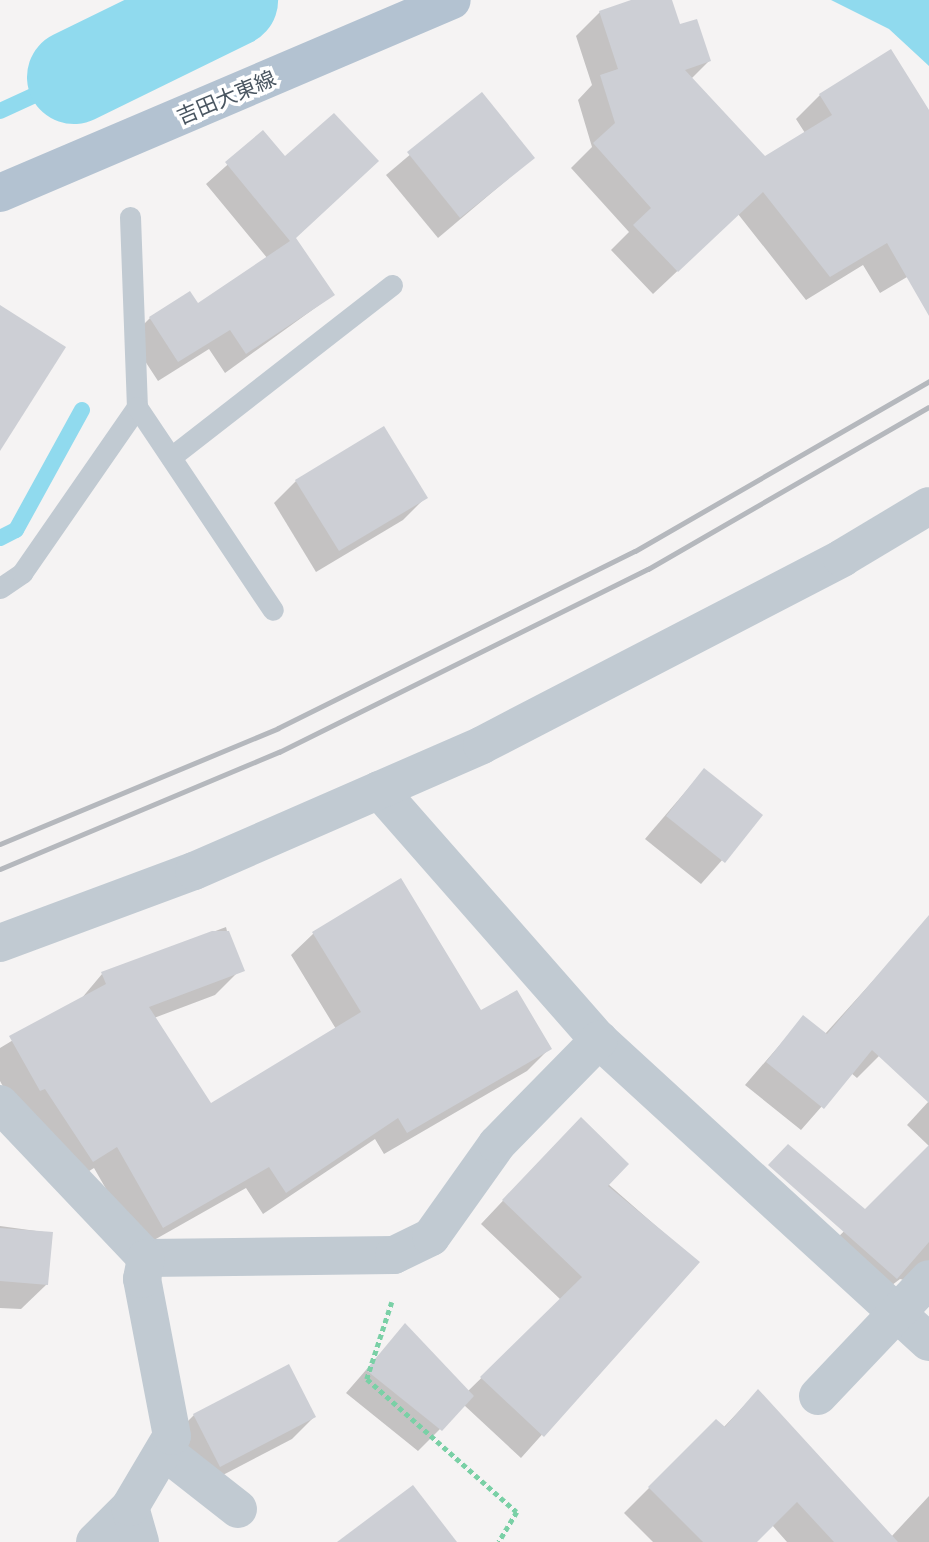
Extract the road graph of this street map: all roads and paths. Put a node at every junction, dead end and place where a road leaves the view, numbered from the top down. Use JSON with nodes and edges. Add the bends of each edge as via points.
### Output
{"nodes":[{"id":1,"x":452,"y":0,"type":"edge"},
{"id":2,"x":0,"y":193,"type":"edge"},
{"id":3,"x":130,"y":217,"type":"dead end"},
{"id":4,"x":392,"y":285,"type":"dead end"},
{"id":5,"x":137,"y":407,"type":"junction"},
{"id":6,"x":171,"y":457,"type":"junction"},
{"id":7,"x":929,"y":506,"type":"edge"},
{"id":8,"x":0,"y":588,"type":"edge"},
{"id":9,"x":273,"y":610,"type":"dead end"},
{"id":10,"x":379,"y":790,"type":"junction"},
{"id":11,"x":0,"y":943,"type":"edge"},
{"id":12,"x":598,"y":1040,"type":"junction"},
{"id":13,"x":0,"y":1104,"type":"edge"},
{"id":14,"x":394,"y":1255,"type":"junction"},
{"id":15,"x":146,"y":1258,"type":"junction"},
{"id":16,"x":929,"y":1279,"type":"edge"},
{"id":17,"x":900,"y":1314,"type":"junction"},
{"id":18,"x":929,"y":1342,"type":"edge"},
{"id":19,"x":818,"y":1396,"type":"dead end"},
{"id":20,"x":164,"y":1451,"type":"junction"},
{"id":21,"x":238,"y":1509,"type":"dead end"},
{"id":22,"x":135,"y":1525,"type":"edge"},
{"id":23,"x":95,"y":1542,"type":"edge"},
{"id":24,"x":499,"y":1542,"type":"edge"}],
"edges":[{"from":1,"to":2,"type":"main road","name":"吉田大東線"},
{"from":3,"to":5,"type":"lane"},
{"from":4,"to":6,"type":"lane"},
{"from":5,"to":6,"type":"lane"},
{"from":5,"to":8,"type":"lane","via":[[22,573]]},
{"from":6,"to":9,"type":"lane"},
{"from":7,"to":10,"type":"street","via":[[842,558],[482,746]]},
{"from":10,"to":11,"type":"street","via":[[194,872]]},
{"from":10,"to":12,"type":"street"},
{"from":12,"to":14,"type":"street","via":[[497,1144],[431,1237]]},
{"from":12,"to":17,"type":"street"},
{"from":13,"to":15,"type":"street"},
{"from":14,"to":15,"type":"street"},
{"from":14,"to":24,"type":"path","via":[[394,1295],[367,1379],[517,1512]]},
{"from":15,"to":20,"type":"street","via":[[142,1279],[172,1436]]},
{"from":16,"to":17,"type":"street"},
{"from":17,"to":18,"type":"street"},
{"from":17,"to":19,"type":"street"},
{"from":20,"to":21,"type":"street"},
{"from":20,"to":22,"type":"street"},
{"from":22,"to":23,"type":"street"}]}
